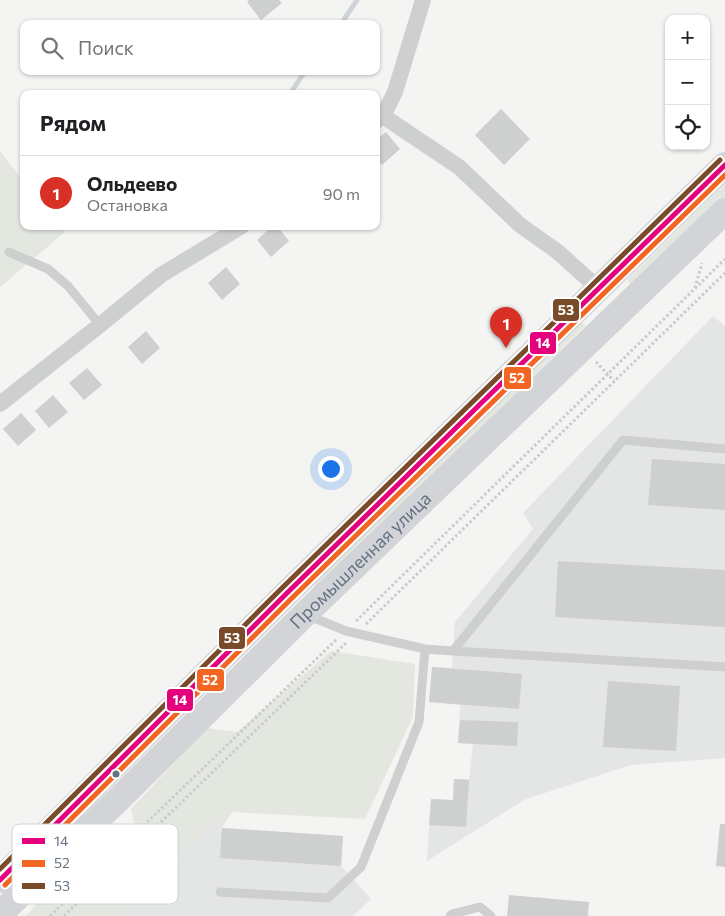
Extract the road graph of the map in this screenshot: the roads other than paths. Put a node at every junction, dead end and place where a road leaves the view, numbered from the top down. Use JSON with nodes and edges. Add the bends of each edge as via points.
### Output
{"nodes":[{"id":1,"x":423,"y":0,"type":"edge"},
{"id":2,"x":380,"y":118,"type":"edge"},
{"id":3,"x":725,"y":166,"type":"edge"},
{"id":4,"x":725,"y":211,"type":"edge"},
{"id":5,"x":235,"y":230,"type":"edge"},
{"id":6,"x":9,"y":252,"type":"dead end"},
{"id":7,"x":599,"y":289,"type":"junction"},
{"id":8,"x":619,"y":311,"type":"junction"},
{"id":9,"x":100,"y":326,"type":"junction"},
{"id":10,"x":0,"y":404,"type":"edge"},
{"id":11,"x":725,"y":449,"type":"edge"},
{"id":12,"x":286,"y":594,"type":"junction"},
{"id":13,"x":305,"y":614,"type":"junction"},
{"id":14,"x":425,"y":649,"type":"junction"},
{"id":15,"x":453,"y":651,"type":"junction"},
{"id":16,"x":725,"y":667,"type":"edge"},
{"id":17,"x":56,"y":824,"type":"edge"},
{"id":18,"x":93,"y":824,"type":"edge"},
{"id":19,"x":12,"y":868,"type":"edge"},
{"id":20,"x":0,"y":880,"type":"edge"},
{"id":21,"x":220,"y":892,"type":"dead end"},
{"id":22,"x":12,"y":902,"type":"edge"},
{"id":23,"x":0,"y":914,"type":"edge"},
{"id":24,"x":450,"y":916,"type":"edge"},
{"id":25,"x":491,"y":916,"type":"edge"}],
"edges":[{"from":1,"to":2,"type":"street","via":[[395,92]]},
{"from":2,"to":7,"type":"street","via":[[459,167],[520,225],[558,252]]},
{"from":3,"to":7,"type":"main road","name":"Промышленная улица"},
{"from":4,"to":8,"type":"main road","name":"Промышленная улица"},
{"from":5,"to":9,"type":"street","via":[[161,275]]},
{"from":6,"to":9,"type":"lane","via":[[48,269],[68,286]]},
{"from":7,"to":8,"type":"main road"},
{"from":7,"to":12,"type":"main road","name":"Промышленная улица"},
{"from":8,"to":13,"type":"main road","name":"Промышленная улица"},
{"from":9,"to":10,"type":"street"},
{"from":11,"to":15,"type":"lane","via":[[623,440]]},
{"from":12,"to":13,"type":"main road"},
{"from":12,"to":17,"type":"main road","name":"Промышленная улица"},
{"from":13,"to":14,"type":"lane","via":[[346,631]]},
{"from":13,"to":18,"type":"main road","name":"Промышленная улица"},
{"from":14,"to":15,"type":"lane"},
{"from":14,"to":21,"type":"lane","via":[[419,722],[362,867],[328,898]]},
{"from":15,"to":16,"type":"lane"},
{"from":19,"to":20,"type":"main road","name":"Промышленная улица"},
{"from":22,"to":23,"type":"main road","name":"Промышленная улица"},
{"from":24,"to":25,"type":"lane","via":[[480,907]]}]}
